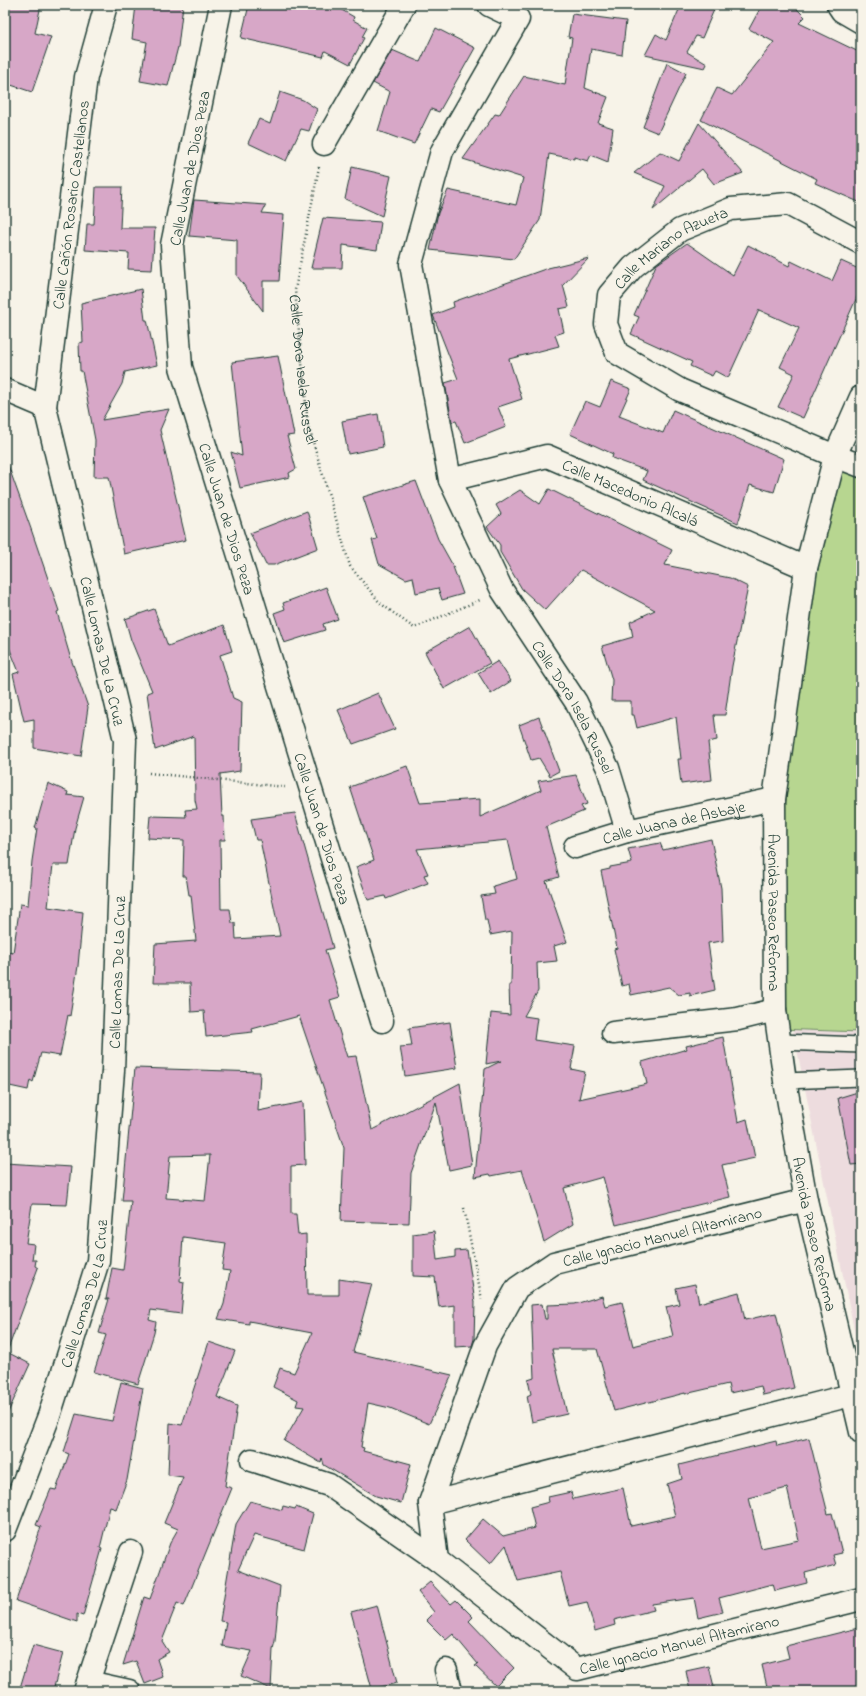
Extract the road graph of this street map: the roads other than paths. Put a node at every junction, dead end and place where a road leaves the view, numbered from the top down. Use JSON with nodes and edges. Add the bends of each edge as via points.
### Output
{"nodes":[{"id":1,"x":106,"y":5,"type":"edge"},
{"id":2,"x":221,"y":5,"type":"edge"},
{"id":3,"x":404,"y":5,"type":"edge"},
{"id":4,"x":489,"y":5,"type":"edge"},
{"id":5,"x":838,"y":5,"type":"edge"},
{"id":6,"x":861,"y":22,"type":"edge"},
{"id":7,"x":324,"y":144,"type":"road end"},
{"id":8,"x":861,"y":243,"type":"edge"},
{"id":9,"x":5,"y":390,"type":"edge"},
{"id":10,"x":861,"y":397,"type":"edge"},
{"id":11,"x":45,"y":407,"type":"junction"},
{"id":12,"x":834,"y":456,"type":"junction"},
{"id":13,"x":861,"y":466,"type":"edge"},
{"id":14,"x":450,"y":480,"type":"junction"},
{"id":15,"x":806,"y":568,"type":"junction"},
{"id":16,"x":774,"y":799,"type":"junction"},
{"id":17,"x":627,"y":832,"type":"junction"},
{"id":18,"x":575,"y":847,"type":"dead end"},
{"id":19,"x":775,"y":1010,"type":"junction"},
{"id":20,"x":382,"y":1021,"type":"dead end"},
{"id":21,"x":613,"y":1033,"type":"dead end"},
{"id":22,"x":780,"y":1042,"type":"junction"},
{"id":23,"x":861,"y":1045,"type":"edge"},
{"id":24,"x":861,"y":1078,"type":"edge"},
{"id":25,"x":785,"y":1081,"type":"junction"},
{"id":26,"x":806,"y":1200,"type":"junction"},
{"id":27,"x":851,"y":1395,"type":"junction"},
{"id":28,"x":860,"y":1425,"type":"edge"},
{"id":29,"x":252,"y":1460,"type":"dead end"},
{"id":30,"x":430,"y":1503,"type":"junction"},
{"id":31,"x":5,"y":1530,"type":"edge"},
{"id":32,"x":131,"y":1552,"type":"dead end"},
{"id":33,"x":437,"y":1560,"type":"junction"},
{"id":34,"x":861,"y":1599,"type":"edge"},
{"id":35,"x":446,"y":1670,"type":"dead end"},
{"id":36,"x":86,"y":1686,"type":"edge"},
{"id":37,"x":129,"y":1691,"type":"edge"},
{"id":38,"x":451,"y":1691,"type":"edge"}],
"edges":[{"from":1,"to":11,"type":"street","name":"Calle Cañón Rosario Castellanos","via":[[86,76]]},
{"from":2,"to":20,"type":"street","name":"Calle Juan de Dios Peza","via":[[172,245],[181,367]]},
{"from":3,"to":7,"type":"street"},
{"from":4,"to":14,"type":"street","name":"Calle Dora Isela Russel","via":[[518,18],[442,151],[411,264]]},
{"from":5,"to":6,"type":"street","via":[[842,11]]},
{"from":8,"to":12,"type":"street","name":"Calle Mariano Azueta","via":[[788,204],[731,208],[680,230],[633,268],[609,295],[606,324],[617,353],[680,390]]},
{"from":9,"to":11,"type":"street"},
{"from":10,"to":12,"type":"street","name":"Avenida Paseo Reforma"},
{"from":11,"to":31,"type":"street","name":"Calle Lomas De La Cruz","via":[[125,740],[124,771],[113,1071],[98,1261],[49,1416]]},
{"from":12,"to":13,"type":"street","name":"Calle Mariano Azueta"},
{"from":12,"to":15,"type":"street","name":"Avenida Paseo Reforma"},
{"from":14,"to":15,"type":"street","name":"Calle Macedonio Alcalá","via":[[547,456]]},
{"from":14,"to":17,"type":"street","name":"Calle Dora Isela Russel","via":[[502,590],[576,702],[608,768]]},
{"from":15,"to":16,"type":"street","name":"Avenida Paseo Reforma"},
{"from":16,"to":17,"type":"street","name":"Calle Juana de Asbaje"},
{"from":16,"to":19,"type":"street","name":"Avenida Paseo Reforma"},
{"from":17,"to":18,"type":"street","name":"Calle Juana de Asbaje"},
{"from":19,"to":21,"type":"street","via":[[738,1018]]},
{"from":19,"to":22,"type":"street","name":"Avenida Paseo Reforma"},
{"from":22,"to":23,"type":"lane"},
{"from":22,"to":25,"type":"street","name":"Avenida Paseo Reforma"},
{"from":24,"to":25,"type":"lane"},
{"from":25,"to":26,"type":"street","name":"Avenida Paseo Reforma"},
{"from":26,"to":27,"type":"street","name":"Avenida Paseo Reforma"},
{"from":26,"to":30,"type":"street","name":"Calle Ignacio Manuel Altamirano","via":[[554,1263],[517,1288],[485,1346]]},
{"from":27,"to":28,"type":"street","name":"Avenida Paseo Reforma"},
{"from":27,"to":30,"type":"street"},
{"from":29,"to":33,"type":"street","name":"Calle Ignacio Manuel Altamirano","via":[[329,1485]]},
{"from":30,"to":33,"type":"street","name":"Calle Ignacio Manuel Altamirano"},
{"from":32,"to":36,"type":"street"},
{"from":33,"to":34,"type":"street","name":"Calle Ignacio Manuel Altamirano","via":[[577,1669]]},
{"from":35,"to":38,"type":"street"},
{"from":36,"to":37,"type":"street"}]}
